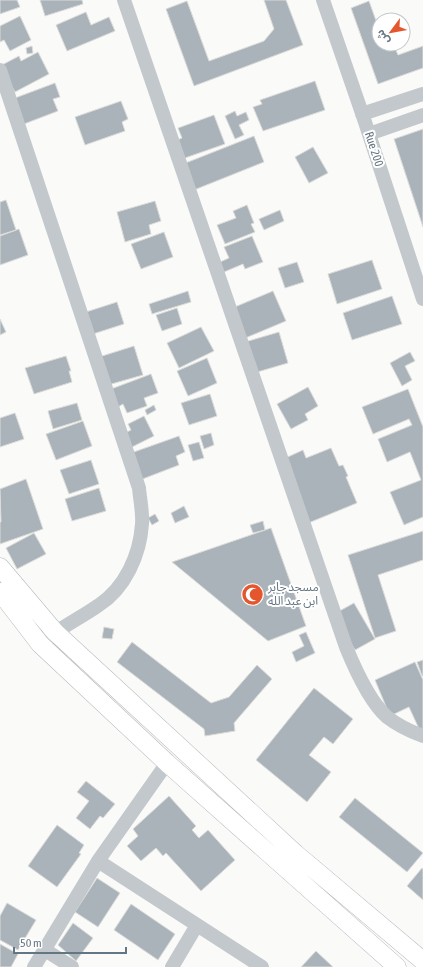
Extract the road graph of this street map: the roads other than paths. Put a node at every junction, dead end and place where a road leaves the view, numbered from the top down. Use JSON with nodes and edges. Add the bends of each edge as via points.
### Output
{"nodes":[{"id":1,"x":124,"y":0,"type":"edge"},
{"id":2,"x":323,"y":0,"type":"edge"},
{"id":3,"x":0,"y":70,"type":"edge"},
{"id":4,"x":423,"y":94,"type":"edge"},
{"id":5,"x":362,"y":114,"type":"junction"},
{"id":6,"x":423,"y":115,"type":"edge"},
{"id":7,"x":369,"y":134,"type":"junction"},
{"id":8,"x":423,"y":299,"type":"edge"},
{"id":9,"x":0,"y":567,"type":"edge"},
{"id":10,"x":0,"y":592,"type":"edge"},
{"id":11,"x":54,"y":632,"type":"junction"},
{"id":12,"x":40,"y":644,"type":"junction"},
{"id":13,"x":423,"y":736,"type":"edge"},
{"id":14,"x":167,"y":763,"type":"junction"},
{"id":15,"x":98,"y":861,"type":"junction"},
{"id":16,"x":198,"y":925,"type":"junction"},
{"id":17,"x":45,"y":950,"type":"junction"},
{"id":18,"x":423,"y":961,"type":"edge"},
{"id":19,"x":34,"y":967,"type":"edge"},
{"id":20,"x":72,"y":967,"type":"edge"},
{"id":21,"x":172,"y":967,"type":"edge"},
{"id":22,"x":262,"y":967,"type":"edge"},
{"id":23,"x":397,"y":967,"type":"edge"}],
"edges":[{"from":1,"to":13,"type":"street","via":[[346,647],[361,681],[387,717]]},
{"from":2,"to":5,"type":"street","name":"Rue 200"},
{"from":3,"to":11,"type":"street","via":[[139,488],[142,524],[138,551],[127,575],[116,590],[100,604]]},
{"from":4,"to":5,"type":"street"},
{"from":5,"to":7,"type":"street","name":"Rue 200"},
{"from":6,"to":7,"type":"street"},
{"from":7,"to":8,"type":"street","name":"Rue 200"},
{"from":9,"to":11,"type":"main road"},
{"from":10,"to":12,"type":"main road"},
{"from":11,"to":12,"type":"street"},
{"from":11,"to":18,"type":"main road","via":[[296,854]]},
{"from":12,"to":14,"type":"main road"},
{"from":14,"to":15,"type":"street"},
{"from":14,"to":23,"type":"main road"},
{"from":15,"to":16,"type":"street"},
{"from":15,"to":17,"type":"street"},
{"from":16,"to":21,"type":"street"},
{"from":16,"to":22,"type":"street"},
{"from":17,"to":19,"type":"street"},
{"from":17,"to":20,"type":"street"}]}
